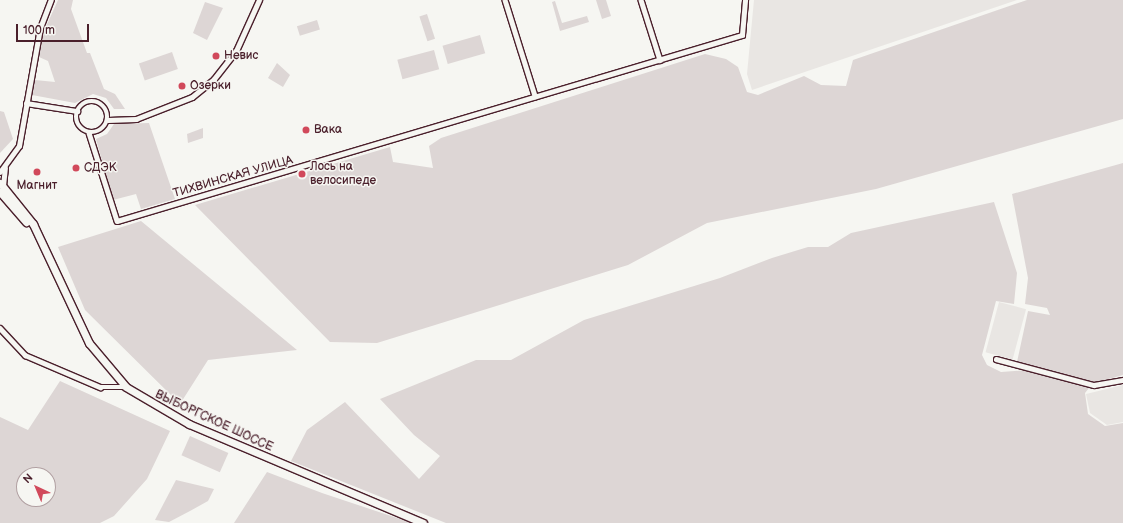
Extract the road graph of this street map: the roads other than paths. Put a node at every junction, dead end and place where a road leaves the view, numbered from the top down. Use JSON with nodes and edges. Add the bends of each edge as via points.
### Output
{"nodes":[{"id":1,"x":51,"y":0,"type":"edge"},
{"id":2,"x":259,"y":0,"type":"edge"},
{"id":3,"x":505,"y":0,"type":"edge"},
{"id":4,"x":641,"y":0,"type":"edge"},
{"id":5,"x":745,"y":0,"type":"edge"},
{"id":6,"x":660,"y":60,"type":"junction"},
{"id":7,"x":535,"y":96,"type":"junction"},
{"id":8,"x":26,"y":103,"type":"junction"},
{"id":9,"x":77,"y":111,"type":"junction"},
{"id":10,"x":108,"y":120,"type":"junction"},
{"id":11,"x":89,"y":133,"type":"junction"},
{"id":12,"x":5,"y":166,"type":"junction"},
{"id":13,"x":0,"y":169,"type":"edge"},
{"id":14,"x":0,"y":172,"type":"edge"},
{"id":15,"x":1,"y":187,"type":"edge"},
{"id":16,"x":0,"y":328,"type":"edge"},
{"id":17,"x":996,"y":359,"type":"dead end"},
{"id":18,"x":1123,"y":380,"type":"edge"},
{"id":19,"x":126,"y":387,"type":"junction"},
{"id":20,"x":423,"y":523,"type":"edge"}],
"edges":[{"from":1,"to":8,"type":"street","via":[[40,28]]},
{"from":2,"to":10,"type":"street","via":[[236,51],[214,79],[192,97],[136,118]]},
{"from":3,"to":7,"type":"street"},
{"from":4,"to":6,"type":"street"},
{"from":5,"to":6,"type":"street","name":"ТИХВИНСКАЯ УЛИЦА","via":[[742,36]]},
{"from":6,"to":7,"type":"street","name":"ТИХВИНСКАЯ УЛИЦА"},
{"from":7,"to":11,"type":"street","name":"ТИХВИНСКАЯ УЛИЦА","via":[[117,222]]},
{"from":8,"to":9,"type":"street"},
{"from":8,"to":12,"type":"street","via":[[19,146]]},
{"from":9,"to":10,"type":"street","via":[[87,102],[100,103],[108,114]]},
{"from":9,"to":11,"type":"street","via":[[78,124]]},
{"from":10,"to":11,"type":"street","via":[[101,131]]},
{"from":12,"to":13,"type":"street"},
{"from":12,"to":14,"type":"street"},
{"from":12,"to":15,"type":"street"},
{"from":15,"to":19,"type":"main road","name":"ВЫБОРГСКОЕ ШОССЕ","via":[[46,248],[89,343]]},
{"from":16,"to":19,"type":"street","via":[[25,355],[42,363],[100,387]]},
{"from":17,"to":18,"type":"street","via":[[1094,385]]},
{"from":19,"to":20,"type":"main road","name":"ВЫБОРГСКОЕ ШОССЕ","via":[[189,424]]}]}
